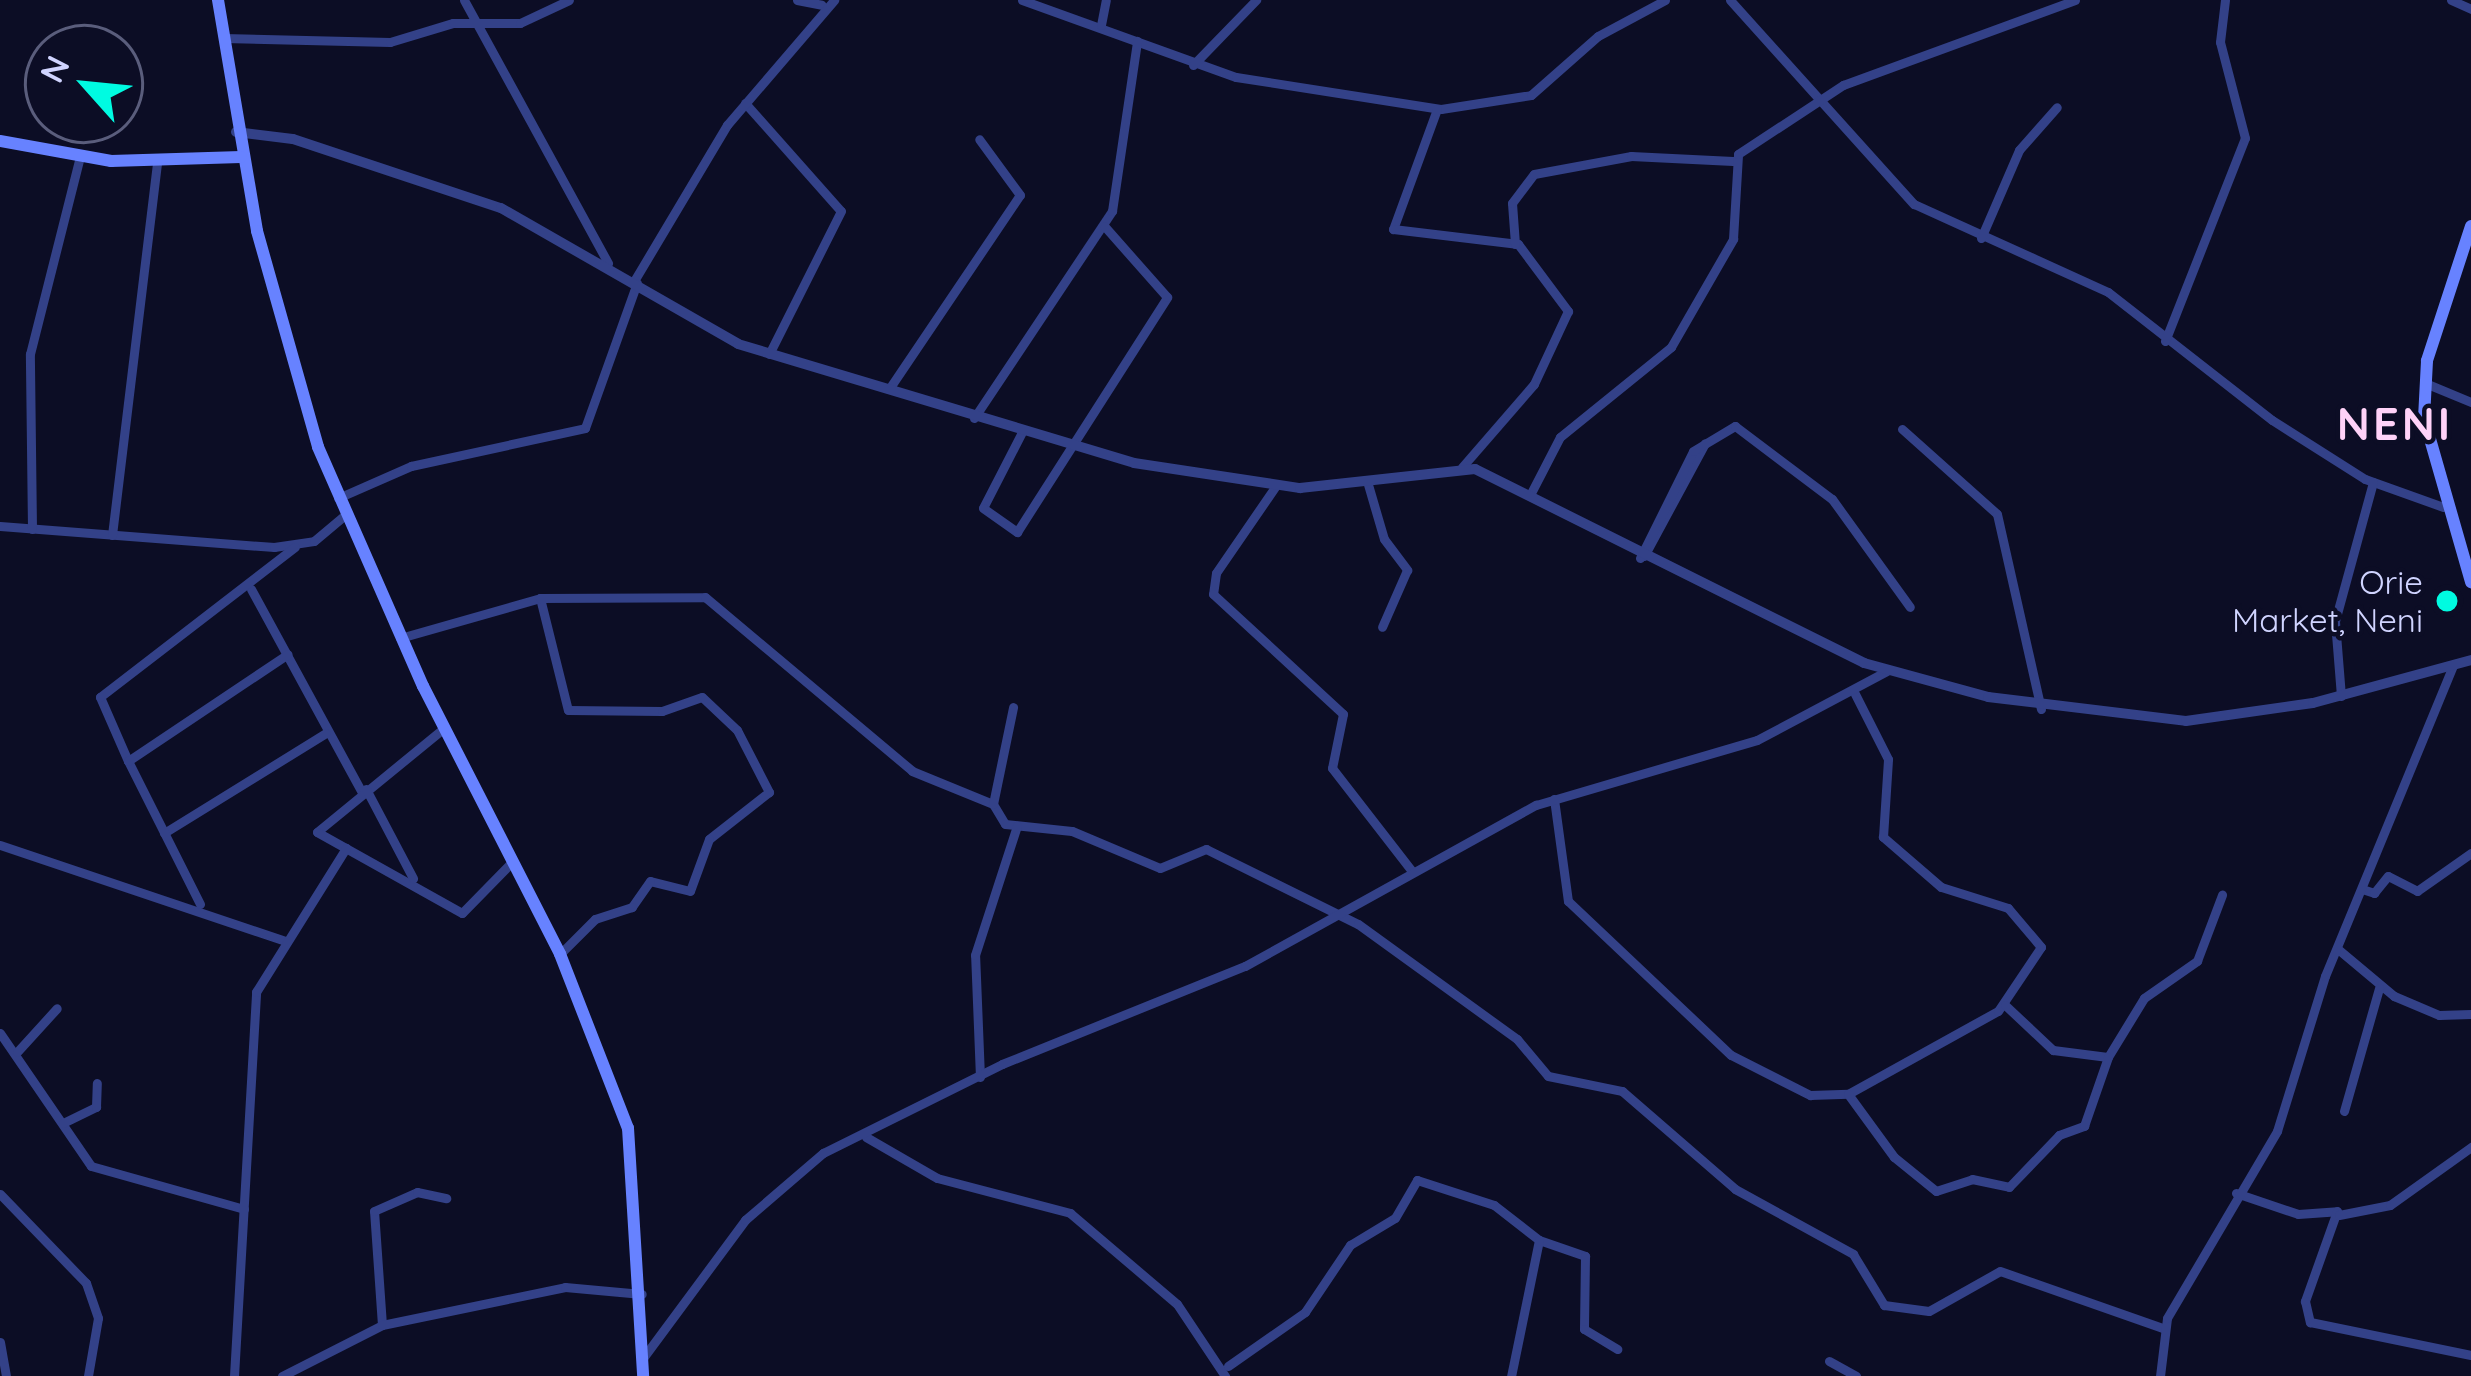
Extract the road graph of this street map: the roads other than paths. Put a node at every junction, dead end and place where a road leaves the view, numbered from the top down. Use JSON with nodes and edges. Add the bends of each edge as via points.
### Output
{"nodes":[{"id":1,"x":218,"y":0,"type":"edge"},
{"id":2,"x":464,"y":0,"type":"edge"},
{"id":3,"x":569,"y":0,"type":"edge"},
{"id":4,"x":797,"y":0,"type":"edge"},
{"id":5,"x":834,"y":0,"type":"edge"},
{"id":6,"x":1022,"y":0,"type":"edge"},
{"id":7,"x":1106,"y":0,"type":"edge"},
{"id":8,"x":1256,"y":0,"type":"edge"},
{"id":9,"x":1665,"y":0,"type":"edge"},
{"id":10,"x":1730,"y":0,"type":"edge"},
{"id":11,"x":2075,"y":0,"type":"edge"},
{"id":12,"x":2225,"y":0,"type":"edge"},
{"id":13,"x":2451,"y":0,"type":"edge"},
{"id":14,"x":821,"y":5,"type":"junction"},
{"id":15,"x":2471,"y":9,"type":"edge"},
{"id":16,"x":472,"y":22,"type":"junction"},
{"id":17,"x":1101,"y":25,"type":"junction"},
{"id":18,"x":223,"y":38,"type":"junction"},
{"id":19,"x":1137,"y":40,"type":"junction"},
{"id":20,"x":1193,"y":65,"type":"junction"},
{"id":21,"x":1818,"y":102,"type":"junction"},
{"id":22,"x":745,"y":103,"type":"junction"},
{"id":23,"x":2057,"y":107,"type":"dead end"},
{"id":24,"x":1437,"y":109,"type":"junction"},
{"id":25,"x":236,"y":132,"type":"junction"},
{"id":26,"x":980,"y":139,"type":"dead end"},
{"id":27,"x":0,"y":141,"type":"edge"},
{"id":28,"x":80,"y":157,"type":"junction"},
{"id":29,"x":241,"y":157,"type":"junction"},
{"id":30,"x":1733,"y":161,"type":"junction"},
{"id":31,"x":157,"y":164,"type":"junction"},
{"id":32,"x":2471,"y":226,"type":"edge"},
{"id":33,"x":1105,"y":227,"type":"junction"},
{"id":34,"x":1981,"y":238,"type":"junction"},
{"id":35,"x":1515,"y":244,"type":"junction"},
{"id":36,"x":608,"y":263,"type":"junction"},
{"id":37,"x":635,"y":282,"type":"junction"},
{"id":38,"x":2165,"y":341,"type":"junction"},
{"id":39,"x":769,"y":354,"type":"junction"},
{"id":40,"x":2425,"y":383,"type":"junction"},
{"id":41,"x":889,"y":389,"type":"junction"},
{"id":42,"x":2471,"y":402,"type":"edge"},
{"id":43,"x":974,"y":418,"type":"junction"},
{"id":44,"x":1902,"y":429,"type":"dead end"},
{"id":45,"x":1022,"y":432,"type":"junction"},
{"id":46,"x":1073,"y":446,"type":"junction"},
{"id":47,"x":1462,"y":467,"type":"junction"},
{"id":48,"x":1367,"y":481,"type":"junction"},
{"id":49,"x":2374,"y":482,"type":"junction"},
{"id":50,"x":1276,"y":487,"type":"junction"},
{"id":51,"x":1530,"y":494,"type":"junction"},
{"id":52,"x":338,"y":498,"type":"junction"},
{"id":53,"x":2443,"y":507,"type":"junction"},
{"id":54,"x":345,"y":515,"type":"junction"},
{"id":55,"x":0,"y":526,"type":"edge"},
{"id":56,"x":32,"y":529,"type":"junction"},
{"id":57,"x":112,"y":535,"type":"junction"},
{"id":58,"x":295,"y":547,"type":"junction"},
{"id":59,"x":1640,"y":558,"type":"junction"},
{"id":60,"x":2471,"y":582,"type":"edge"},
{"id":61,"x":251,"y":589,"type":"junction"},
{"id":62,"x":540,"y":598,"type":"junction"},
{"id":63,"x":1910,"y":607,"type":"dead end"},
{"id":64,"x":1382,"y":627,"type":"dead end"},
{"id":65,"x":400,"y":638,"type":"junction"},
{"id":66,"x":288,"y":654,"type":"junction"},
{"id":67,"x":2470,"y":660,"type":"edge"},
{"id":68,"x":2453,"y":665,"type":"junction"},
{"id":69,"x":1887,"y":671,"type":"junction"},
{"id":70,"x":1855,"y":694,"type":"junction"},
{"id":71,"x":2341,"y":695,"type":"junction"},
{"id":72,"x":1012,"y":707,"type":"dead end"},
{"id":73,"x":2041,"y":709,"type":"junction"},
{"id":74,"x":444,"y":728,"type":"junction"},
{"id":75,"x":326,"y":733,"type":"junction"},
{"id":76,"x":128,"y":761,"type":"junction"},
{"id":77,"x":364,"y":790,"type":"junction"},
{"id":78,"x":1554,"y":799,"type":"junction"},
{"id":79,"x":993,"y":804,"type":"junction"},
{"id":80,"x":1017,"y":826,"type":"junction"},
{"id":81,"x":164,"y":833,"type":"junction"},
{"id":82,"x":0,"y":845,"type":"edge"},
{"id":83,"x":346,"y":848,"type":"junction"},
{"id":84,"x":2471,"y":853,"type":"edge"},
{"id":85,"x":512,"y":862,"type":"junction"},
{"id":86,"x":1411,"y":870,"type":"junction"},
{"id":87,"x":413,"y":878,"type":"junction"},
{"id":88,"x":2362,"y":889,"type":"junction"},
{"id":89,"x":2222,"y":895,"type":"dead end"},
{"id":90,"x":200,"y":904,"type":"junction"},
{"id":91,"x":1334,"y":913,"type":"junction"},
{"id":92,"x":286,"y":940,"type":"junction"},
{"id":93,"x":2339,"y":950,"type":"junction"},
{"id":94,"x":560,"y":954,"type":"junction"},
{"id":95,"x":2378,"y":988,"type":"junction"},
{"id":96,"x":2005,"y":1005,"type":"junction"},
{"id":97,"x":57,"y":1008,"type":"dead end"},
{"id":98,"x":2471,"y":1014,"type":"edge"},
{"id":99,"x":0,"y":1033,"type":"edge"},
{"id":100,"x":16,"y":1052,"type":"junction"},
{"id":101,"x":2108,"y":1058,"type":"junction"},
{"id":102,"x":980,"y":1077,"type":"junction"},
{"id":103,"x":97,"y":1084,"type":"dead end"},
{"id":104,"x":1848,"y":1094,"type":"junction"},
{"id":105,"x":2344,"y":1111,"type":"dead end"},
{"id":106,"x":63,"y":1123,"type":"junction"},
{"id":107,"x":866,"y":1137,"type":"junction"},
{"id":108,"x":2471,"y":1147,"type":"edge"},
{"id":109,"x":2236,"y":1193,"type":"junction"},
{"id":110,"x":0,"y":1194,"type":"edge"},
{"id":111,"x":446,"y":1198,"type":"dead end"},
{"id":112,"x":244,"y":1209,"type":"junction"},
{"id":113,"x":2339,"y":1215,"type":"junction"},
{"id":114,"x":1539,"y":1240,"type":"junction"},
{"id":115,"x":642,"y":1294,"type":"junction"},
{"id":116,"x":382,"y":1325,"type":"junction"},
{"id":117,"x":2164,"y":1328,"type":"junction"},
{"id":118,"x":0,"y":1342,"type":"edge"},
{"id":119,"x":1617,"y":1349,"type":"dead end"},
{"id":120,"x":2471,"y":1355,"type":"edge"},
{"id":121,"x":643,"y":1358,"type":"junction"},
{"id":122,"x":1829,"y":1360,"type":"dead end"},
{"id":123,"x":1226,"y":1371,"type":"edge"},
{"id":124,"x":7,"y":1376,"type":"edge"},
{"id":125,"x":88,"y":1376,"type":"edge"},
{"id":126,"x":234,"y":1376,"type":"edge"},
{"id":127,"x":282,"y":1376,"type":"edge"},
{"id":128,"x":643,"y":1376,"type":"edge"},
{"id":129,"x":1511,"y":1376,"type":"edge"},
{"id":130,"x":1856,"y":1376,"type":"edge"},
{"id":131,"x":2160,"y":1376,"type":"edge"}],
"edges":[{"from":1,"to":18,"type":"main road"},
{"from":2,"to":16,"type":"street"},
{"from":3,"to":16,"type":"street","via":[[520,22]]},
{"from":4,"to":14,"type":"street"},
{"from":5,"to":14,"type":"street"},
{"from":6,"to":17,"type":"street"},
{"from":7,"to":17,"type":"street"},
{"from":8,"to":20,"type":"street"},
{"from":9,"to":24,"type":"street","via":[[1598,36],[1531,95]]},
{"from":10,"to":21,"type":"street"},
{"from":11,"to":21,"type":"street"},
{"from":12,"to":38,"type":"street","via":[[2220,42],[2246,138]]},
{"from":13,"to":15,"type":"street"},
{"from":14,"to":22,"type":"street"},
{"from":16,"to":18,"type":"street","via":[[390,43]]},
{"from":16,"to":36,"type":"street"},
{"from":17,"to":19,"type":"street"},
{"from":18,"to":25,"type":"main road"},
{"from":19,"to":20,"type":"street"},
{"from":19,"to":33,"type":"street"},
{"from":20,"to":24,"type":"street"},
{"from":21,"to":30,"type":"street"},
{"from":21,"to":34,"type":"street","via":[[1914,204]]},
{"from":22,"to":37,"type":"street"},
{"from":22,"to":39,"type":"street","via":[[841,211]]},
{"from":23,"to":34,"type":"street","via":[[2019,150]]},
{"from":24,"to":35,"type":"street","via":[[1390,225]]},
{"from":25,"to":29,"type":"main road"},
{"from":25,"to":36,"type":"street","via":[[292,139],[501,208]]},
{"from":26,"to":41,"type":"street","via":[[1019,195]]},
{"from":27,"to":28,"type":"main road"},
{"from":28,"to":31,"type":"main road"},
{"from":28,"to":56,"type":"street","via":[[30,354]]},
{"from":29,"to":31,"type":"main road"},
{"from":29,"to":52,"type":"main road"},
{"from":30,"to":35,"type":"street","via":[[1631,156],[1534,174],[1510,207]]},
{"from":30,"to":51,"type":"street","via":[[1733,239],[1671,347],[1560,437]]},
{"from":31,"to":57,"type":"street"},
{"from":32,"to":40,"type":"main road"},
{"from":33,"to":43,"type":"street"},
{"from":33,"to":46,"type":"street","via":[[1168,294]]},
{"from":34,"to":38,"type":"street","via":[[2108,292]]},
{"from":35,"to":47,"type":"street","via":[[1568,317],[1534,383]]},
{"from":36,"to":37,"type":"street"},
{"from":37,"to":39,"type":"street"},
{"from":37,"to":52,"type":"street","via":[[586,428],[411,466]]},
{"from":38,"to":49,"type":"street"},
{"from":39,"to":41,"type":"street"},
{"from":40,"to":42,"type":"street"},
{"from":40,"to":53,"type":"main road"},
{"from":41,"to":43,"type":"street"},
{"from":43,"to":45,"type":"street"},
{"from":44,"to":73,"type":"street","via":[[1997,514]]},
{"from":45,"to":46,"type":"street"},
{"from":45,"to":46,"type":"street","via":[[982,508],[1018,532]]},
{"from":46,"to":50,"type":"street"},
{"from":47,"to":48,"type":"street"},
{"from":47,"to":51,"type":"street"},
{"from":48,"to":50,"type":"street"},
{"from":48,"to":64,"type":"street","via":[[1384,539],[1407,570]]},
{"from":49,"to":53,"type":"street"},
{"from":49,"to":71,"type":"street","via":[[2336,621]]},
{"from":50,"to":86,"type":"street","via":[[1216,573],[1213,594],[1343,714],[1332,768]]},
{"from":51,"to":59,"type":"street"},
{"from":52,"to":54,"type":"main road"},
{"from":53,"to":60,"type":"main road"},
{"from":54,"to":58,"type":"street"},
{"from":54,"to":65,"type":"main road"},
{"from":55,"to":56,"type":"street"},
{"from":56,"to":57,"type":"street"},
{"from":57,"to":58,"type":"street"},
{"from":58,"to":61,"type":"street"},
{"from":59,"to":63,"type":"street","via":[[1705,443],[1744,429],[1800,470]]},
{"from":59,"to":69,"type":"street"},
{"from":61,"to":66,"type":"street"},
{"from":61,"to":76,"type":"street","via":[[100,697]]},
{"from":62,"to":65,"type":"street"},
{"from":62,"to":79,"type":"street","via":[[705,597],[912,771]]},
{"from":62,"to":94,"type":"street","via":[[568,710],[651,712],[702,697],[737,730],[769,792],[709,839],[690,891],[650,881],[632,908],[596,919]]},
{"from":65,"to":74,"type":"main road"},
{"from":66,"to":75,"type":"street"},
{"from":66,"to":76,"type":"street"},
{"from":67,"to":68,"type":"street"},
{"from":68,"to":71,"type":"street"},
{"from":68,"to":88,"type":"street"},
{"from":69,"to":70,"type":"street"},
{"from":69,"to":73,"type":"street"},
{"from":70,"to":78,"type":"street","via":[[1708,758]]},
{"from":70,"to":96,"type":"street","via":[[1888,759],[1883,837],[1941,886],[2008,908],[2038,939],[2036,966]]},
{"from":71,"to":73,"type":"street","via":[[2152,723]]},
{"from":72,"to":79,"type":"street"},
{"from":74,"to":77,"type":"street"},
{"from":74,"to":85,"type":"main road"},
{"from":75,"to":77,"type":"street"},
{"from":75,"to":81,"type":"street"},
{"from":76,"to":81,"type":"street"},
{"from":77,"to":83,"type":"street","via":[[317,830]]},
{"from":77,"to":87,"type":"street"},
{"from":78,"to":86,"type":"street"},
{"from":78,"to":104,"type":"street","via":[[1568,901],[1742,1062],[1810,1095]]},
{"from":79,"to":80,"type":"street"},
{"from":80,"to":91,"type":"street","via":[[1072,832],[1160,868],[1206,850]]},
{"from":80,"to":102,"type":"street","via":[[974,955]]},
{"from":81,"to":90,"type":"street"},
{"from":82,"to":90,"type":"street"},
{"from":83,"to":87,"type":"street"},
{"from":83,"to":92,"type":"street"},
{"from":84,"to":88,"type":"street","via":[[2416,891],[2388,876],[2374,893]]},
{"from":85,"to":87,"type":"street","via":[[462,913]]},
{"from":85,"to":94,"type":"main road"},
{"from":86,"to":91,"type":"street"},
{"from":88,"to":93,"type":"street"},
{"from":89,"to":101,"type":"street","via":[[2197,962],[2144,998]]},
{"from":90,"to":92,"type":"street"},
{"from":91,"to":102,"type":"street","via":[[1245,966]]},
{"from":91,"to":117,"type":"street","via":[[1517,1040],[1548,1076],[1622,1091],[1735,1189],[1853,1254],[1884,1305],[1929,1311],[2000,1271]]},
{"from":92,"to":112,"type":"street","via":[[253,1015],[257,1116]]},
{"from":93,"to":95,"type":"street"},
{"from":93,"to":109,"type":"street","via":[[2277,1131]]},
{"from":94,"to":115,"type":"main road","via":[[628,1128]]},
{"from":95,"to":98,"type":"street","via":[[2439,1015]]},
{"from":95,"to":105,"type":"street"},
{"from":96,"to":101,"type":"street","via":[[2053,1050]]},
{"from":96,"to":104,"type":"street"},
{"from":97,"to":100,"type":"street"},
{"from":99,"to":100,"type":"street"},
{"from":100,"to":106,"type":"street"},
{"from":101,"to":104,"type":"street","via":[[2084,1126],[2059,1135],[2009,1186],[1972,1179],[1936,1191],[1894,1157]]},
{"from":102,"to":107,"type":"street"},
{"from":103,"to":106,"type":"street","via":[[96,1107]]},
{"from":106,"to":112,"type":"street","via":[[95,1168]]},
{"from":107,"to":121,"type":"street","via":[[823,1153],[745,1220]]},
{"from":107,"to":123,"type":"street","via":[[926,1174],[1070,1213],[1177,1304]]},
{"from":108,"to":113,"type":"street","via":[[2390,1205]]},
{"from":109,"to":113,"type":"street"},
{"from":109,"to":117,"type":"street"},
{"from":110,"to":125,"type":"street","via":[[86,1282],[98,1318]]},
{"from":111,"to":116,"type":"street","via":[[417,1192],[374,1211]]},
{"from":112,"to":126,"type":"street"},
{"from":113,"to":120,"type":"street","via":[[2304,1319]]},
{"from":114,"to":119,"type":"street","via":[[1585,1256],[1584,1329]]},
{"from":114,"to":123,"type":"street","via":[[1494,1205],[1412,1180],[1395,1218],[1358,1235],[1304,1312]]},
{"from":114,"to":129,"type":"street"},
{"from":115,"to":116,"type":"street","via":[[565,1287]]},
{"from":115,"to":121,"type":"main road"},
{"from":116,"to":127,"type":"street"},
{"from":117,"to":131,"type":"street"},
{"from":118,"to":124,"type":"street"},
{"from":121,"to":128,"type":"main road"},
{"from":122,"to":130,"type":"street"}]}
